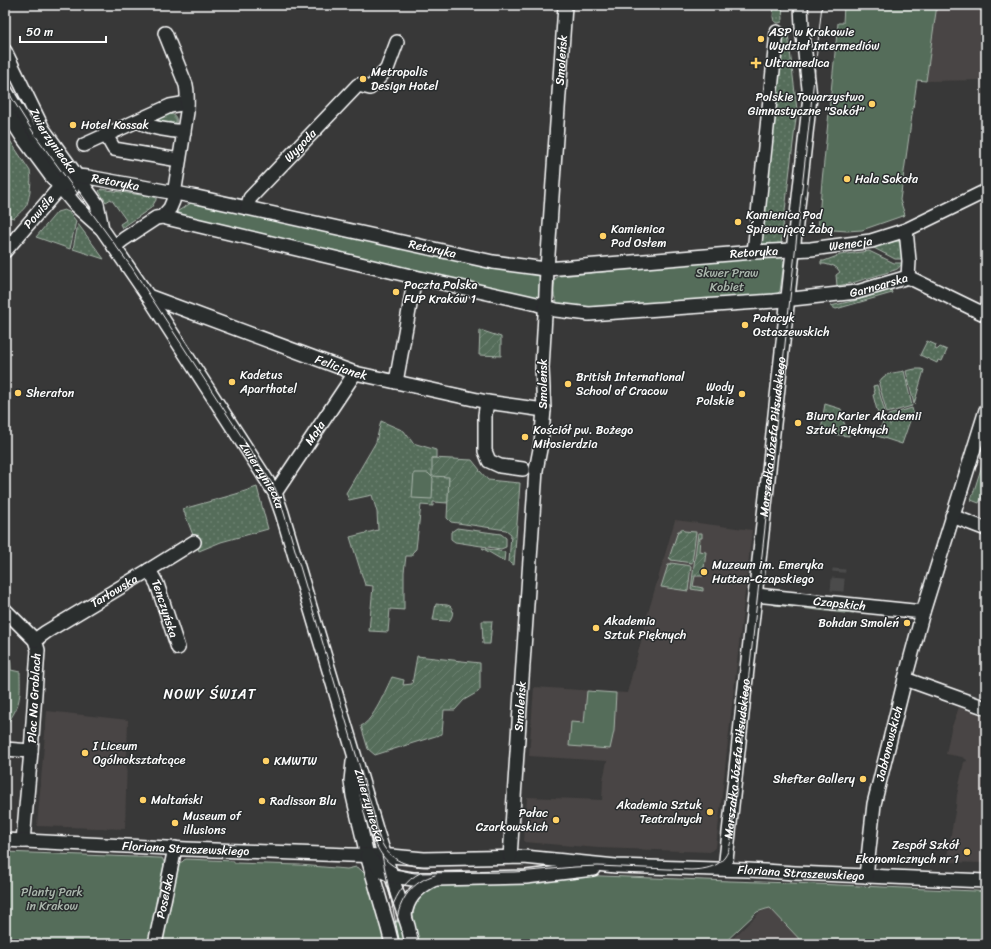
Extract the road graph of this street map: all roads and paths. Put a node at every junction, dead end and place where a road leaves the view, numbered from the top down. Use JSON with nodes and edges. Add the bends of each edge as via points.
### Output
{"nodes":[{"id":1,"x":801,"y":5,"type":"edge"},
{"id":2,"x":565,"y":6,"type":"dead end"},
{"id":3,"x":777,"y":32,"type":"dead end"},
{"id":4,"x":165,"y":33,"type":"dead end"},
{"id":5,"x":397,"y":42,"type":"dead end"},
{"id":6,"x":5,"y":51,"type":"edge"},
{"id":7,"x":5,"y":90,"type":"edge"},
{"id":8,"x":187,"y":103,"type":"junction"},
{"id":9,"x":5,"y":110,"type":"edge"},
{"id":10,"x":138,"y":121,"type":"junction"},
{"id":11,"x":184,"y":132,"type":"junction"},
{"id":12,"x":106,"y":135,"type":"junction"},
{"id":13,"x":84,"y":145,"type":"dead end"},
{"id":14,"x":179,"y":160,"type":"junction"},
{"id":15,"x":68,"y":182,"type":"junction"},
{"id":16,"x":986,"y":191,"type":"edge"},
{"id":17,"x":175,"y":193,"type":"junction"},
{"id":18,"x":247,"y":208,"type":"junction"},
{"id":19,"x":162,"y":217,"type":"junction"},
{"id":20,"x":102,"y":229,"type":"junction"},
{"id":21,"x":906,"y":230,"type":"junction"},
{"id":22,"x":7,"y":247,"type":"edge"},
{"id":23,"x":114,"y":247,"type":"junction"},
{"id":24,"x":793,"y":250,"type":"junction"},
{"id":25,"x":754,"y":252,"type":"junction"},
{"id":26,"x":547,"y":269,"type":"junction"},
{"id":27,"x":415,"y":277,"type":"junction"},
{"id":28,"x":908,"y":277,"type":"junction"},
{"id":29,"x":148,"y":296,"type":"junction"},
{"id":30,"x":788,"y":300,"type":"junction"},
{"id":31,"x":546,"y":307,"type":"junction"},
{"id":32,"x":986,"y":315,"type":"edge"},
{"id":33,"x":355,"y":373,"type":"junction"},
{"id":34,"x":396,"y":382,"type":"junction"},
{"id":35,"x":487,"y":402,"type":"junction"},
{"id":36,"x":544,"y":410,"type":"junction"},
{"id":37,"x":986,"y":410,"type":"edge"},
{"id":38,"x":523,"y":469,"type":"dead end"},
{"id":39,"x":275,"y":494,"type":"junction"},
{"id":40,"x":952,"y":516,"type":"junction"},
{"id":41,"x":986,"y":529,"type":"edge"},
{"id":42,"x":194,"y":542,"type":"dead end"},
{"id":43,"x":149,"y":570,"type":"junction"},
{"id":44,"x":756,"y":595,"type":"junction"},
{"id":45,"x":5,"y":610,"type":"edge"},
{"id":46,"x":923,"y":612,"type":"junction"},
{"id":47,"x":35,"y":640,"type":"junction"},
{"id":48,"x":178,"y":648,"type":"dead end"},
{"id":49,"x":905,"y":679,"type":"junction"},
{"id":50,"x":986,"y":708,"type":"edge"},
{"id":51,"x":5,"y":749,"type":"edge"},
{"id":52,"x":31,"y":751,"type":"junction"},
{"id":53,"x":354,"y":754,"type":"junction"},
{"id":54,"x":5,"y":840,"type":"edge"},
{"id":55,"x":22,"y":842,"type":"junction"},
{"id":56,"x":175,"y":848,"type":"junction"},
{"id":57,"x":367,"y":855,"type":"junction"},
{"id":58,"x":386,"y":856,"type":"junction"},
{"id":59,"x":510,"y":857,"type":"junction"},
{"id":60,"x":616,"y":866,"type":"junction"},
{"id":61,"x":725,"y":869,"type":"junction"},
{"id":62,"x":392,"y":876,"type":"junction"},
{"id":63,"x":866,"y":876,"type":"junction"},
{"id":64,"x":436,"y":879,"type":"junction"},
{"id":65,"x":986,"y":881,"type":"edge"},
{"id":66,"x":405,"y":916,"type":"junction"},
{"id":67,"x":155,"y":944,"type":"edge"},
{"id":68,"x":392,"y":944,"type":"edge"},
{"id":69,"x":412,"y":944,"type":"edge"}],
"edges":[{"from":1,"to":24,"type":"street","name":"Marszałka Józefa Piłsudskiego","via":[[810,97]]},
{"from":2,"to":26,"type":"street","name":"Smoleńsk"},
{"from":3,"to":25,"type":"street"},
{"from":4,"to":8,"type":"street","via":[[186,85]]},
{"from":5,"to":18,"type":"street","name":"Wygoda","via":[[387,70],[370,88],[358,85],[250,198]]},
{"from":6,"to":15,"type":"street","name":"Zwierzyniecka"},
{"from":7,"to":15,"type":"street","via":[[33,136]]},
{"from":8,"to":10,"type":"street","via":[[170,106]]},
{"from":8,"to":11,"type":"street"},
{"from":9,"to":15,"type":"street","name":"Zwierzyniecka","via":[[37,159]]},
{"from":10,"to":11,"type":"street","via":[[153,127]]},
{"from":10,"to":12,"type":"street"},
{"from":11,"to":14,"type":"street"},
{"from":12,"to":13,"type":"street"},
{"from":12,"to":14,"type":"street","via":[[114,149]]},
{"from":14,"to":17,"type":"street"},
{"from":15,"to":17,"type":"street","name":"Retoryka","via":[[88,177]]},
{"from":15,"to":20,"type":"street","name":"Zwierzyniecka","via":[[79,210]]},
{"from":15,"to":20,"type":"street","name":"Zwierzyniecka","via":[[96,204]]},
{"from":15,"to":22,"type":"street","name":"Powiśle"},
{"from":16,"to":21,"type":"street","name":"Wenecja"},
{"from":17,"to":18,"type":"street","name":"Retoryka"},
{"from":17,"to":19,"type":"street","via":[[170,208]]},
{"from":18,"to":26,"type":"street","name":"Retoryka","via":[[493,262]]},
{"from":19,"to":23,"type":"street","via":[[156,218]]},
{"from":19,"to":27,"type":"street"},
{"from":20,"to":23,"type":"street","name":"Zwierzyniecka"},
{"from":21,"to":24,"type":"street","name":"Wenecja","via":[[871,241]]},
{"from":21,"to":28,"type":"street"},
{"from":23,"to":29,"type":"street","name":"Zwierzyniecka"},
{"from":24,"to":25,"type":"street","name":"Retoryka"},
{"from":24,"to":30,"type":"street","name":"Marszałka Józefa Piłsudskiego"},
{"from":25,"to":26,"type":"street","name":"Retoryka"},
{"from":26,"to":31,"type":"street","name":"Smoleńsk"},
{"from":27,"to":31,"type":"street"},
{"from":27,"to":34,"type":"street"},
{"from":28,"to":30,"type":"street","name":"Garncarska","via":[[858,292]]},
{"from":28,"to":32,"type":"street","name":"Garncarska"},
{"from":29,"to":33,"type":"street","name":"Felicjanek"},
{"from":29,"to":39,"type":"street","name":"Zwierzyniecka"},
{"from":30,"to":31,"type":"street","via":[[589,314]]},
{"from":30,"to":44,"type":"street","name":"Marszałka Józefa Piłsudskiego"},
{"from":31,"to":36,"type":"street","name":"Smoleńsk","via":[[542,368]]},
{"from":33,"to":34,"type":"street","name":"Felicjanek"},
{"from":33,"to":39,"type":"street","name":"Mała"},
{"from":34,"to":35,"type":"street","name":"Felicjanek"},
{"from":35,"to":36,"type":"street","name":"Felicjanek"},
{"from":35,"to":38,"type":"street","via":[[485,451],[489,461],[500,466]]},
{"from":36,"to":59,"type":"street","name":"Smoleńsk","via":[[535,478]]},
{"from":37,"to":40,"type":"street","name":"Jabłonowskich"},
{"from":39,"to":53,"type":"street","name":"Zwierzyniecka"},
{"from":40,"to":41,"type":"street"},
{"from":40,"to":46,"type":"street","name":"Jabłonowskich"},
{"from":42,"to":43,"type":"street","name":"Tarłowska"},
{"from":43,"to":47,"type":"street","name":"Tarłowska"},
{"from":43,"to":48,"type":"street","name":"Tenczyńska","via":[[157,584]]},
{"from":44,"to":46,"type":"street","name":"Czapskich"},
{"from":44,"to":61,"type":"street","name":"Marszałka Józefa Piłsudskiego"},
{"from":45,"to":47,"type":"street","name":"Plac Na Groblach"},
{"from":46,"to":49,"type":"street","name":"Jabłonowskich"},
{"from":47,"to":52,"type":"street","name":"Plac Na Groblach","via":[[38,650]]},
{"from":49,"to":50,"type":"street"},
{"from":49,"to":63,"type":"street","name":"Jabłonowskich","via":[[874,804]]},
{"from":51,"to":52,"type":"street","name":"Plac Na Groblach"},
{"from":52,"to":55,"type":"street","name":"Plac Na Groblach"},
{"from":53,"to":57,"type":"street","name":"Zwierzyniecka","via":[[351,782]]},
{"from":53,"to":58,"type":"street","name":"Zwierzyniecka"},
{"from":54,"to":55,"type":"street","name":"Floriana Straszewskiego"},
{"from":55,"to":56,"type":"street","name":"Floriana Straszewskiego"},
{"from":56,"to":57,"type":"street","name":"Floriana Straszewskiego"},
{"from":56,"to":67,"type":"street","name":"Poselska"},
{"from":57,"to":58,"type":"street","name":"Floriana Straszewskiego"},
{"from":57,"to":62,"type":"street","name":"Floriana Straszewskiego","via":[[382,871]]},
{"from":57,"to":68,"type":"street","name":"Zwierzyniecka"},
{"from":58,"to":59,"type":"street","name":"Floriana Straszewskiego","via":[[424,859]]},
{"from":58,"to":62,"type":"street","name":"Zwierzyniecka"},
{"from":59,"to":60,"type":"street","name":"Floriana Straszewskiego"},
{"from":60,"to":61,"type":"street","name":"Floriana Straszewskiego"},
{"from":60,"to":64,"type":"street","name":"Floriana Straszewskiego","via":[[526,877]]},
{"from":61,"to":63,"type":"street","name":"Floriana Straszewskiego"},
{"from":62,"to":64,"type":"street","name":"Floriana Straszewskiego"},
{"from":62,"to":66,"type":"street","name":"Zwierzyniecka"},
{"from":63,"to":65,"type":"street","name":"Floriana Straszewskiego"},
{"from":64,"to":66,"type":"street","via":[[422,886],[414,894],[408,903]]},
{"from":66,"to":69,"type":"street","name":"Zwierzyniecka"}]}
